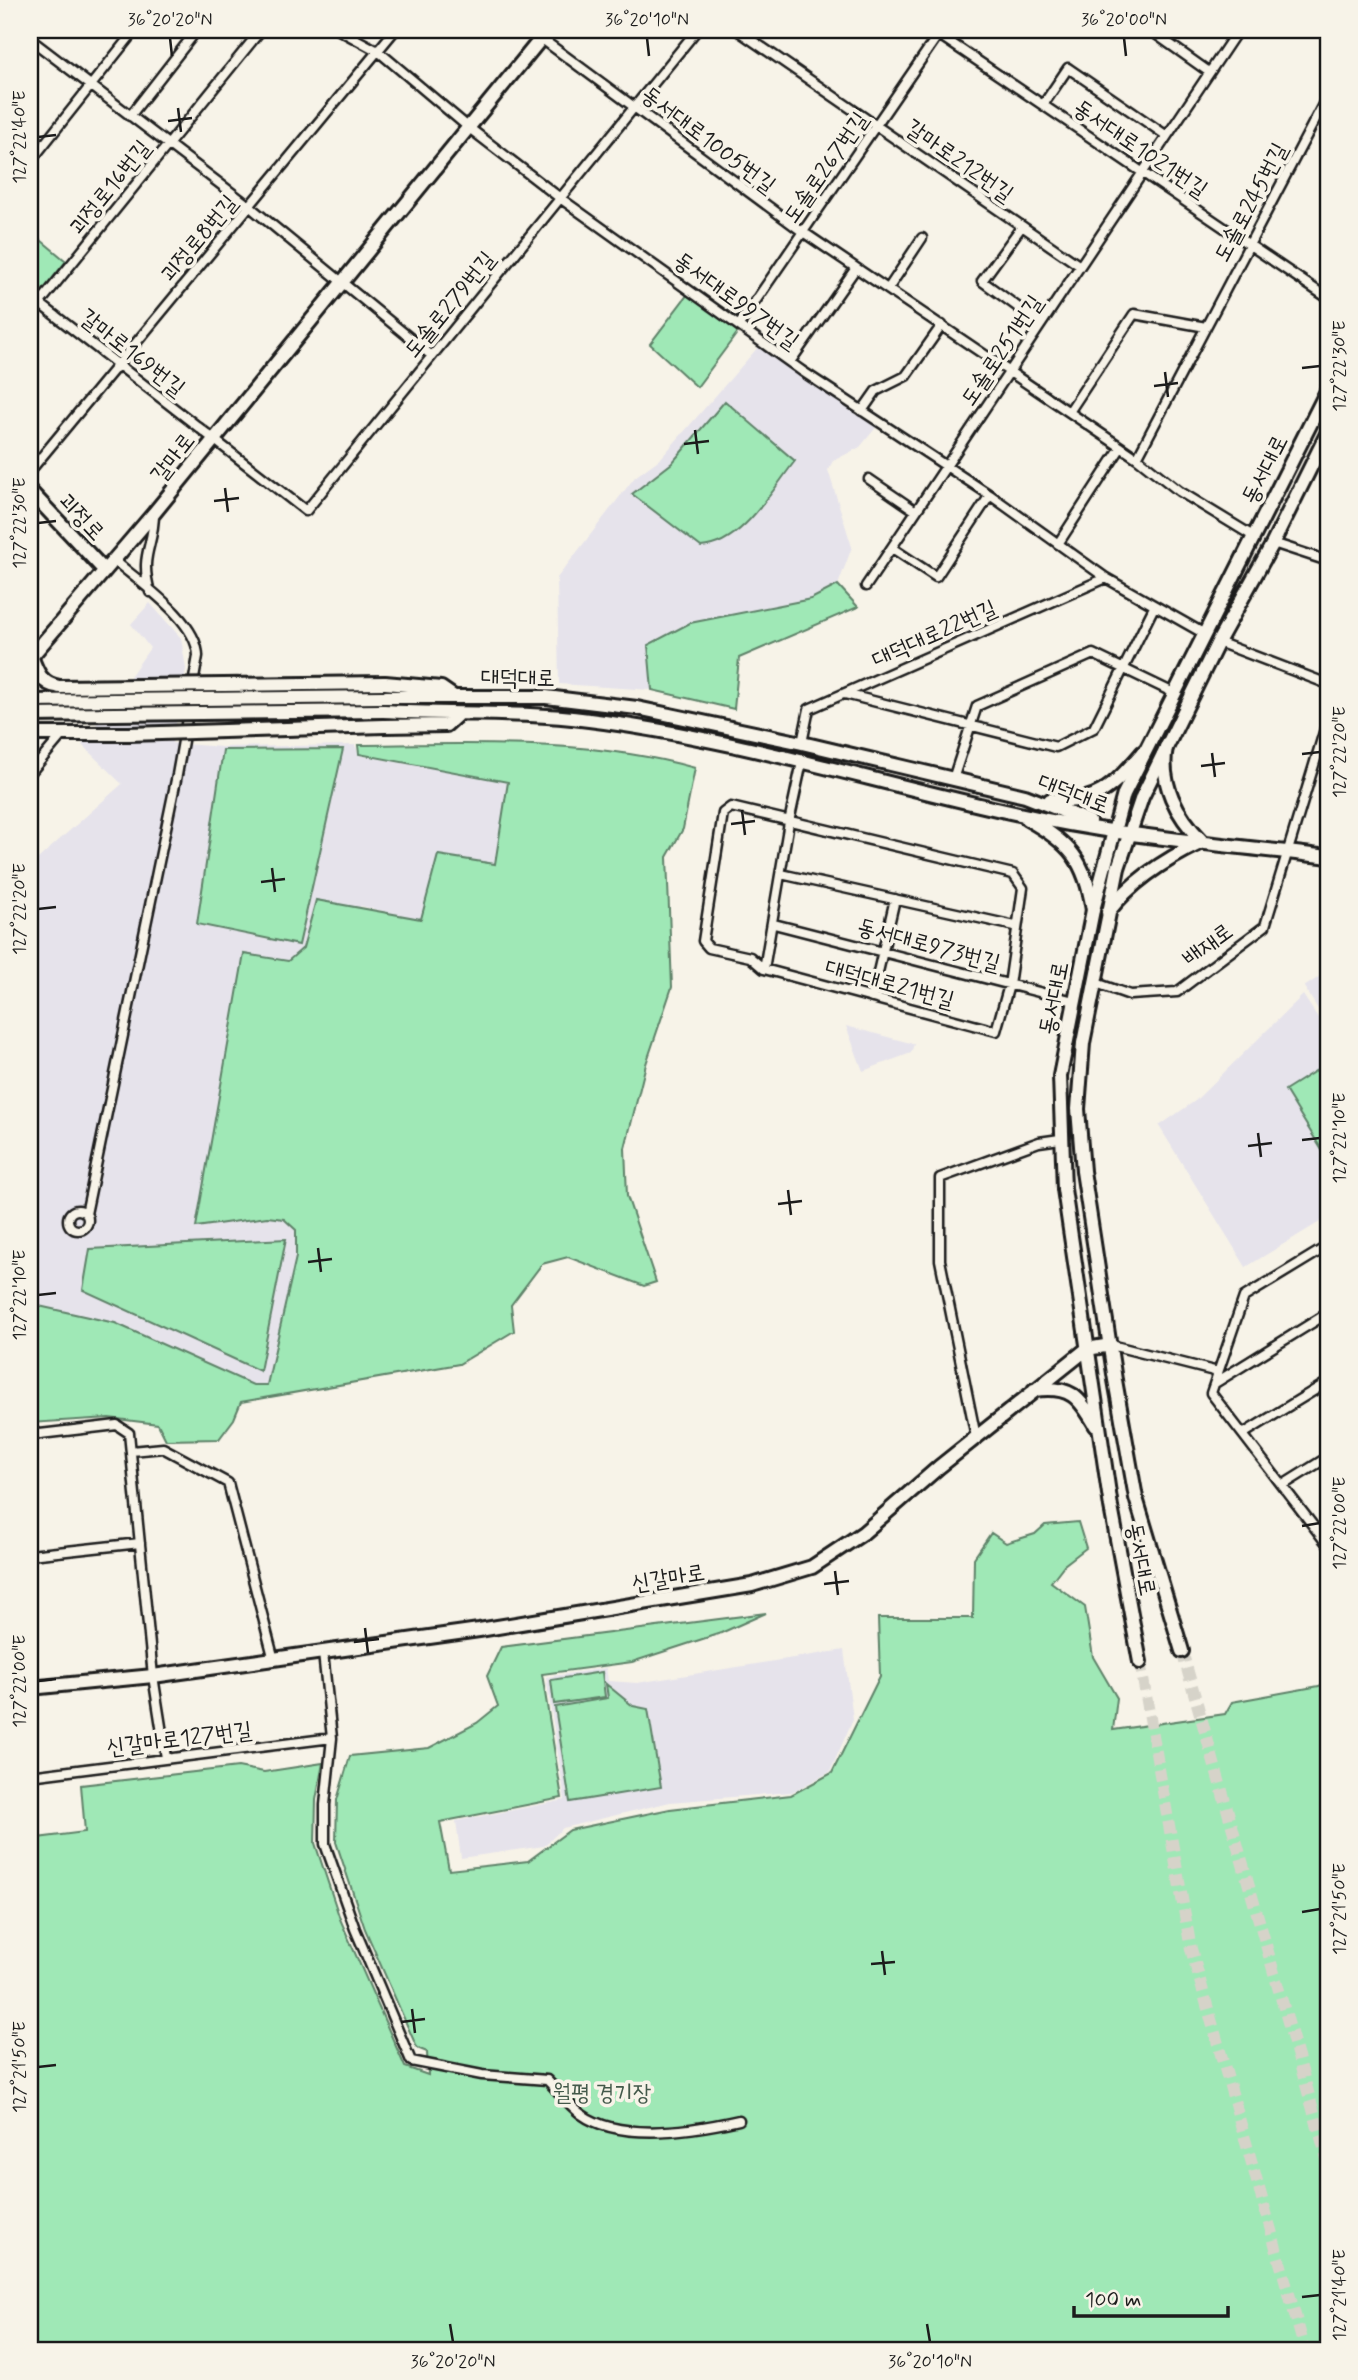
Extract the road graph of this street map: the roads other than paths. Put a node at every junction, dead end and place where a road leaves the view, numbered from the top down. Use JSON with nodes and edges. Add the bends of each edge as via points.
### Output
{"nodes":[{"id":1,"x":135,"y":30,"type":"edge"},
{"id":2,"x":197,"y":30,"type":"edge"},
{"id":3,"x":261,"y":30,"type":"edge"},
{"id":4,"x":339,"y":30,"type":"edge"},
{"id":5,"x":396,"y":30,"type":"edge"},
{"id":6,"x":530,"y":30,"type":"edge"},
{"id":7,"x":696,"y":30,"type":"edge"},
{"id":8,"x":737,"y":30,"type":"edge"},
{"id":9,"x":1150,"y":30,"type":"edge"},
{"id":10,"x":1238,"y":30,"type":"edge"},
{"id":11,"x":937,"y":31,"type":"edge"},
{"id":12,"x":544,"y":34,"type":"edge"},
{"id":13,"x":30,"y":39,"type":"edge"},
{"id":14,"x":378,"y":51,"type":"junction"},
{"id":15,"x":1209,"y":72,"type":"junction"},
{"id":16,"x":91,"y":86,"type":"junction"},
{"id":17,"x":1328,"y":95,"type":"edge"},
{"id":18,"x":1044,"y":105,"type":"junction"},
{"id":19,"x":634,"y":107,"type":"junction"},
{"id":20,"x":130,"y":116,"type":"junction"},
{"id":21,"x":877,"y":126,"type":"junction"},
{"id":22,"x":468,"y":127,"type":"junction"},
{"id":23,"x":1167,"y":136,"type":"junction"},
{"id":24,"x":168,"y":145,"type":"junction"},
{"id":25,"x":30,"y":163,"type":"edge"},
{"id":26,"x":1143,"y":172,"type":"junction"},
{"id":27,"x":560,"y":198,"type":"junction"},
{"id":28,"x":249,"y":206,"type":"junction"},
{"id":29,"x":1022,"y":226,"type":"junction"},
{"id":30,"x":803,"y":232,"type":"junction"},
{"id":31,"x":922,"y":238,"type":"dead end"},
{"id":32,"x":1249,"y":245,"type":"junction"},
{"id":33,"x":1080,"y":266,"type":"junction"},
{"id":34,"x":856,"y":268,"type":"junction"},
{"id":35,"x":343,"y":280,"type":"junction"},
{"id":36,"x":888,"y":289,"type":"junction"},
{"id":37,"x":30,"y":296,"type":"edge"},
{"id":38,"x":1328,"y":298,"type":"edge"},
{"id":39,"x":39,"y":304,"type":"junction"},
{"id":40,"x":739,"y":324,"type":"junction"},
{"id":41,"x":1041,"y":324,"type":"junction"},
{"id":42,"x":942,"y":325,"type":"junction"},
{"id":43,"x":1206,"y":327,"type":"junction"},
{"id":44,"x":432,"y":356,"type":"junction"},
{"id":45,"x":790,"y":362,"type":"junction"},
{"id":46,"x":118,"y":365,"type":"junction"},
{"id":47,"x":1009,"y":372,"type":"junction"},
{"id":48,"x":1328,"y":389,"type":"edge"},
{"id":49,"x":862,"y":411,"type":"junction"},
{"id":50,"x":1069,"y":412,"type":"junction"},
{"id":51,"x":1328,"y":432,"type":"edge"},
{"id":52,"x":213,"y":438,"type":"junction"},
{"id":53,"x":1121,"y":447,"type":"junction"},
{"id":54,"x":1137,"y":458,"type":"junction"},
{"id":55,"x":947,"y":465,"type":"junction"},
{"id":56,"x":30,"y":471,"type":"edge"},
{"id":57,"x":869,"y":479,"type":"dead end"},
{"id":58,"x":30,"y":491,"type":"edge"},
{"id":59,"x":990,"y":495,"type":"junction"},
{"id":60,"x":916,"y":511,"type":"junction"},
{"id":61,"x":154,"y":513,"type":"junction"},
{"id":62,"x":1253,"y":536,"type":"junction"},
{"id":63,"x":1273,"y":543,"type":"junction"},
{"id":64,"x":1058,"y":544,"type":"junction"},
{"id":65,"x":892,"y":548,"type":"junction"},
{"id":66,"x":114,"y":560,"type":"junction"},
{"id":67,"x":1328,"y":561,"type":"edge"},
{"id":68,"x":104,"y":570,"type":"junction"},
{"id":69,"x":1106,"y":578,"type":"junction"},
{"id":70,"x":866,"y":586,"type":"dead end"},
{"id":71,"x":150,"y":592,"type":"junction"},
{"id":72,"x":1154,"y":607,"type":"junction"},
{"id":73,"x":1203,"y":633,"type":"junction"},
{"id":74,"x":1218,"y":642,"type":"junction"},
{"id":75,"x":30,"y":657,"type":"edge"},
{"id":76,"x":1123,"y":668,"type":"junction"},
{"id":77,"x":1328,"y":684,"type":"edge"},
{"id":78,"x":1174,"y":693,"type":"junction"},
{"id":79,"x":845,"y":694,"type":"junction"},
{"id":80,"x":454,"y":697,"type":"junction"},
{"id":81,"x":30,"y":701,"type":"edge"},
{"id":82,"x":30,"y":715,"type":"edge"},
{"id":83,"x":456,"y":716,"type":"junction"},
{"id":84,"x":1328,"y":719,"type":"edge"},
{"id":85,"x":970,"y":725,"type":"junction"},
{"id":86,"x":30,"y":734,"type":"edge"},
{"id":87,"x":62,"y":735,"type":"junction"},
{"id":88,"x":802,"y":743,"type":"junction"},
{"id":89,"x":1166,"y":747,"type":"junction"},
{"id":90,"x":1143,"y":752,"type":"junction"},
{"id":91,"x":802,"y":762,"type":"junction"},
{"id":92,"x":30,"y":773,"type":"edge"},
{"id":93,"x":953,"y":779,"type":"junction"},
{"id":94,"x":1025,"y":796,"type":"junction"},
{"id":95,"x":1021,"y":815,"type":"junction"},
{"id":96,"x":789,"y":822,"type":"junction"},
{"id":97,"x":1112,"y":830,"type":"junction"},
{"id":98,"x":1128,"y":832,"type":"junction"},
{"id":99,"x":1202,"y":841,"type":"junction"},
{"id":100,"x":1287,"y":852,"type":"junction"},
{"id":101,"x":1328,"y":857,"type":"edge"},
{"id":102,"x":781,"y":874,"type":"junction"},
{"id":103,"x":895,"y":899,"type":"junction"},
{"id":104,"x":1093,"y":910,"type":"junction"},
{"id":105,"x":1108,"y":912,"type":"junction"},
{"id":106,"x":774,"y":924,"type":"junction"},
{"id":107,"x":1016,"y":926,"type":"junction"},
{"id":108,"x":883,"y":950,"type":"junction"},
{"id":109,"x":764,"y":969,"type":"junction"},
{"id":110,"x":1096,"y":983,"type":"junction"},
{"id":111,"x":1009,"y":985,"type":"junction"},
{"id":112,"x":872,"y":998,"type":"junction"},
{"id":113,"x":1074,"y":1001,"type":"junction"},
{"id":114,"x":1060,"y":1139,"type":"junction"},
{"id":115,"x":86,"y":1214,"type":"dead end"},
{"id":116,"x":1328,"y":1246,"type":"edge"},
{"id":117,"x":1328,"y":1313,"type":"edge"},
{"id":118,"x":1111,"y":1345,"type":"junction"},
{"id":119,"x":1087,"y":1349,"type":"junction"},
{"id":120,"x":1218,"y":1372,"type":"junction"},
{"id":121,"x":1328,"y":1382,"type":"edge"},
{"id":122,"x":1215,"y":1383,"type":"junction"},
{"id":123,"x":1034,"y":1390,"type":"junction"},
{"id":124,"x":30,"y":1432,"type":"edge"},
{"id":125,"x":1100,"y":1434,"type":"junction"},
{"id":126,"x":1243,"y":1434,"type":"junction"},
{"id":127,"x":975,"y":1437,"type":"junction"},
{"id":128,"x":131,"y":1451,"type":"junction"},
{"id":129,"x":1328,"y":1457,"type":"edge"},
{"id":130,"x":1283,"y":1485,"type":"junction"},
{"id":131,"x":1325,"y":1534,"type":"edge"},
{"id":132,"x":140,"y":1543,"type":"junction"},
{"id":133,"x":1328,"y":1545,"type":"edge"},
{"id":134,"x":30,"y":1555,"type":"edge"},
{"id":135,"x":1182,"y":1651,"type":"tunnel mouth"},
{"id":136,"x":323,"y":1653,"type":"junction"},
{"id":137,"x":274,"y":1660,"type":"junction"},
{"id":138,"x":1140,"y":1662,"type":"tunnel mouth"},
{"id":139,"x":153,"y":1676,"type":"junction"},
{"id":140,"x":30,"y":1688,"type":"edge"},
{"id":141,"x":332,"y":1738,"type":"junction"},
{"id":142,"x":166,"y":1758,"type":"junction"},
{"id":143,"x":30,"y":1776,"type":"edge"},
{"id":144,"x":739,"y":2120,"type":"dead end"}],
"edges":[{"from":1,"to":16,"type":"street"},
{"from":2,"to":20,"type":"street"},
{"from":3,"to":24,"type":"street","name":"괴정로16번길"},
{"from":4,"to":14,"type":"street","name":"동서대로997번길"},
{"from":5,"to":14,"type":"street","name":"괴정로8번길"},
{"from":6,"to":12,"type":"street","name":"동서대로1005번길"},
{"from":7,"to":19,"type":"street","name":"도솔로279번길"},
{"from":8,"to":21,"type":"street","name":"갈마로212번길"},
{"from":9,"to":15,"type":"street"},
{"from":10,"to":15,"type":"street","name":"도솔로251번길"},
{"from":11,"to":18,"type":"street","name":"동서대로1021번길"},
{"from":11,"to":21,"type":"street","name":"도솔로267번길"},
{"from":12,"to":19,"type":"street","name":"동서대로1005번길"},
{"from":12,"to":22,"type":"main road","name":"갈마로"},
{"from":13,"to":16,"type":"street"},
{"from":14,"to":22,"type":"street","name":"동서대로997번길"},
{"from":14,"to":28,"type":"street","name":"괴정로8번길"},
{"from":15,"to":23,"type":"street","name":"도솔로251번길"},
{"from":16,"to":20,"type":"street"},
{"from":16,"to":25,"type":"street"},
{"from":17,"to":32,"type":"street","name":"도솔로245번길"},
{"from":18,"to":23,"type":"street","via":[[1069,68]]},
{"from":18,"to":26,"type":"street","name":"동서대로1021번길"},
{"from":19,"to":27,"type":"street","name":"도솔로279번길"},
{"from":19,"to":30,"type":"street","name":"동서대로1005번길"},
{"from":20,"to":24,"type":"street"},
{"from":21,"to":29,"type":"street","name":"갈마로212번길"},
{"from":21,"to":30,"type":"street","name":"도솔로267번길"},
{"from":22,"to":27,"type":"street","name":"동서대로997번길"},
{"from":22,"to":35,"type":"main road","name":"갈마로"},
{"from":23,"to":26,"type":"street","name":"도솔로251번길"},
{"from":24,"to":28,"type":"street"},
{"from":24,"to":39,"type":"street","name":"괴정로16번길"},
{"from":26,"to":32,"type":"street","name":"동서대로1021번길"},
{"from":26,"to":33,"type":"street","name":"도솔로251번길"},
{"from":27,"to":40,"type":"street","name":"동서대로997번길"},
{"from":27,"to":44,"type":"street","name":"도솔로279번길"},
{"from":28,"to":35,"type":"street"},
{"from":28,"to":46,"type":"street","name":"괴정로8번길"},
{"from":29,"to":33,"type":"street","name":"갈마로212번길"},
{"from":29,"to":41,"type":"street","name":"갈마로212번길","via":[[982,281]]},
{"from":30,"to":34,"type":"street","name":"동서대로1005번길"},
{"from":30,"to":40,"type":"street","name":"도솔로267번길"},
{"from":31,"to":36,"type":"street"},
{"from":32,"to":38,"type":"street","name":"동서대로1021번길"},
{"from":32,"to":43,"type":"street","name":"도솔로245번길"},
{"from":33,"to":41,"type":"street","name":"도솔로251번길"},
{"from":34,"to":36,"type":"street","name":"동서대로1005번길"},
{"from":34,"to":45,"type":"street"},
{"from":35,"to":44,"type":"street"},
{"from":35,"to":52,"type":"main road","name":"갈마로"},
{"from":36,"to":42,"type":"street","name":"동서대로1005번길"},
{"from":37,"to":39,"type":"street","name":"갈마로169번길"},
{"from":39,"to":46,"type":"street","name":"갈마로169번길"},
{"from":40,"to":45,"type":"street","name":"동서대로997번길"},
{"from":41,"to":47,"type":"street","name":"도솔로251번길"},
{"from":42,"to":47,"type":"street","name":"동서대로1005번길"},
{"from":42,"to":49,"type":"street","via":[[906,376],[876,391]]},
{"from":43,"to":50,"type":"street","via":[[1134,314]]},
{"from":43,"to":54,"type":"street","name":"도솔로245번길"},
{"from":44,"to":52,"type":"street","name":"도솔로279번길","via":[[306,512]]},
{"from":45,"to":49,"type":"street","name":"동서대로997번길"},
{"from":46,"to":52,"type":"street","name":"갈마로169번길"},
{"from":46,"to":56,"type":"street","name":"괴정로8번길"},
{"from":47,"to":50,"type":"street","name":"동서대로1005번길"},
{"from":47,"to":55,"type":"street","name":"도솔로251번길"},
{"from":48,"to":62,"type":"main road","name":"동서대로"},
{"from":49,"to":55,"type":"street","name":"동서대로997번길"},
{"from":50,"to":53,"type":"street","name":"동서대로1005번길"},
{"from":51,"to":63,"type":"main road","name":"동서대로"},
{"from":52,"to":61,"type":"main road","name":"갈마로"},
{"from":53,"to":54,"type":"street","name":"동서대로1005번길"},
{"from":53,"to":64,"type":"street"},
{"from":54,"to":62,"type":"street","name":"동서대로1005번길","via":[[1179,491]]},
{"from":55,"to":59,"type":"street","name":"동서대로997번길"},
{"from":55,"to":60,"type":"street","name":"도솔로251번길"},
{"from":57,"to":60,"type":"street"},
{"from":58,"to":68,"type":"main road","name":"괴정로"},
{"from":59,"to":64,"type":"street","name":"동서대로997번길"},
{"from":59,"to":65,"type":"street","via":[[936,577]]},
{"from":60,"to":65,"type":"street","name":"도솔로251번길"},
{"from":61,"to":66,"type":"main road","name":"갈마로"},
{"from":61,"to":71,"type":"street","via":[[144,569]]},
{"from":62,"to":73,"type":"main road","name":"동서대로"},
{"from":63,"to":67,"type":"street"},
{"from":63,"to":74,"type":"main road","name":"동서대로"},
{"from":64,"to":69,"type":"street","name":"동서대로997번길"},
{"from":65,"to":70,"type":"street","name":"도솔로251번길"},
{"from":66,"to":68,"type":"main road","name":"갈마로"},
{"from":66,"to":71,"type":"street"},
{"from":68,"to":75,"type":"main road","name":"갈마로"},
{"from":69,"to":72,"type":"street","name":"동서대로997번길"},
{"from":69,"to":79,"type":"street","name":"대덕대로22번길"},
{"from":71,"to":115,"type":"street","via":[[188,625],[198,641],[197,673]]},
{"from":72,"to":73,"type":"street","name":"동서대로997번길"},
{"from":72,"to":76,"type":"street"},
{"from":73,"to":78,"type":"main road","name":"동서대로"},
{"from":74,"to":77,"type":"street"},
{"from":74,"to":89,"type":"main road","name":"동서대로"},
{"from":75,"to":80,"type":"main road","bridge":true,"via":[[40,678],[59,687],[385,683],[441,688]]},
{"from":76,"to":78,"type":"street"},
{"from":76,"to":85,"type":"street","via":[[1093,654],[977,706]]},
{"from":76,"to":85,"type":"street","via":[[1094,728],[1056,747]]},
{"from":78,"to":90,"type":"main road","name":"동서대로"},
{"from":79,"to":85,"type":"street"},
{"from":79,"to":88,"type":"street","name":"대덕대로22번길","via":[[809,709]]},
{"from":80,"to":81,"type":"main road","name":"대덕대로","bridge":true},
{"from":80,"to":88,"type":"main road","name":"대덕대로","via":[[505,695],[599,702]]},
{"from":82,"to":83,"type":"main road","name":"대덕대로","bridge":true,"via":[[383,711]]},
{"from":83,"to":87,"type":"main road","bridge":true,"via":[[446,725]]},
{"from":83,"to":91,"type":"main road","name":"대덕대로","via":[[586,719],[675,733]]},
{"from":84,"to":100,"type":"street","name":"배재로"},
{"from":85,"to":93,"type":"street"},
{"from":86,"to":87,"type":"main road"},
{"from":87,"to":92,"type":"street"},
{"from":88,"to":93,"type":"main road","name":"대덕대로"},
{"from":89,"to":98,"type":"main road","name":"동서대로"},
{"from":89,"to":99,"type":"main road","via":[[1164,782],[1189,828]]},
{"from":90,"to":94,"type":"main road","via":[[1115,785],[1095,796],[1073,803]]},
{"from":90,"to":97,"type":"main road","name":"동서대로"},
{"from":91,"to":95,"type":"main road","name":"대덕대로"},
{"from":91,"to":96,"type":"street"},
{"from":93,"to":94,"type":"main road","name":"대덕대로"},
{"from":94,"to":97,"type":"main road","name":"대덕대로"},
{"from":95,"to":97,"type":"main road","name":"대덕대로"},
{"from":95,"to":104,"type":"main road","via":[[1060,838],[1088,880]]},
{"from":96,"to":102,"type":"street"},
{"from":96,"to":107,"type":"street","name":"대덕대로21번길","via":[[1013,874],[1023,888]]},
{"from":96,"to":109,"type":"street","name":"대덕대로21번길","via":[[732,807],[723,813],[703,941],[709,948],[750,957]]},
{"from":97,"to":98,"type":"main road"},
{"from":97,"to":104,"type":"main road","name":"동서대로"},
{"from":98,"to":99,"type":"main road"},
{"from":98,"to":105,"type":"main road","name":"동서대로"},
{"from":99,"to":100,"type":"main road"},
{"from":99,"to":105,"type":"main road","via":[[1131,888]]},
{"from":100,"to":101,"type":"main road"},
{"from":100,"to":110,"type":"street","name":"배재로","via":[[1265,926],[1177,992],[1129,995]]},
{"from":102,"to":103,"type":"street"},
{"from":102,"to":106,"type":"street"},
{"from":103,"to":107,"type":"street"},
{"from":103,"to":108,"type":"street"},
{"from":104,"to":113,"type":"main road","name":"동서대로"},
{"from":105,"to":110,"type":"main road","name":"동서대로"},
{"from":106,"to":108,"type":"street","name":"동서대로973번길"},
{"from":106,"to":109,"type":"street"},
{"from":107,"to":111,"type":"street","name":"대덕대로21번길"},
{"from":108,"to":111,"type":"street","name":"동서대로973번길"},
{"from":108,"to":112,"type":"street"},
{"from":109,"to":112,"type":"street","name":"대덕대로21번길"},
{"from":110,"to":118,"type":"main road","name":"동서대로","via":[[1083,1043],[1078,1109],[1086,1194]]},
{"from":111,"to":112,"type":"street","name":"대덕대로21번길","via":[[996,1031]]},
{"from":111,"to":113,"type":"street","name":"동서대로973번길"},
{"from":113,"to":114,"type":"main road","name":"동서대로","via":[[1060,1076]]},
{"from":114,"to":119,"type":"main road","name":"동서대로"},
{"from":114,"to":127,"type":"street","via":[[1039,1142],[940,1178],[940,1260]]},
{"from":116,"to":120,"type":"street","via":[[1244,1297]]},
{"from":117,"to":122,"type":"street"},
{"from":118,"to":119,"type":"main road"},
{"from":118,"to":120,"type":"street"},
{"from":118,"to":135,"type":"main road","name":"동서대로","via":[[1136,1498]]},
{"from":119,"to":123,"type":"main road","name":"신갈마로"},
{"from":119,"to":125,"type":"main road","name":"동서대로"},
{"from":120,"to":122,"type":"street"},
{"from":121,"to":126,"type":"street"},
{"from":122,"to":126,"type":"street","via":[[1211,1393]]},
{"from":123,"to":125,"type":"main road","via":[[1051,1388],[1073,1394]]},
{"from":123,"to":127,"type":"main road","name":"신갈마로"},
{"from":124,"to":128,"type":"street","via":[[117,1425],[130,1433]]},
{"from":125,"to":138,"type":"main road","name":"동서대로"},
{"from":126,"to":130,"type":"street"},
{"from":127,"to":136,"type":"main road","name":"신갈마로","via":[[863,1534],[812,1567],[752,1586]]},
{"from":128,"to":132,"type":"street"},
{"from":128,"to":137,"type":"street","via":[[163,1448],[228,1483]]},
{"from":129,"to":130,"type":"street"},
{"from":130,"to":131,"type":"street"},
{"from":131,"to":133,"type":"street"},
{"from":132,"to":134,"type":"street"},
{"from":132,"to":139,"type":"street"},
{"from":136,"to":137,"type":"main road","name":"신갈마로"},
{"from":136,"to":141,"type":"street"},
{"from":137,"to":139,"type":"main road","name":"신갈마로"},
{"from":139,"to":140,"type":"main road","name":"신갈마로"},
{"from":139,"to":142,"type":"street"},
{"from":141,"to":142,"type":"street","name":"신갈마로127번길"},
{"from":141,"to":144,"type":"street","via":[[325,1844],[411,2061],[482,2075],[547,2080],[582,2115],[611,2126],[661,2133]]},
{"from":142,"to":143,"type":"street","name":"신갈마로127번길"}]}
